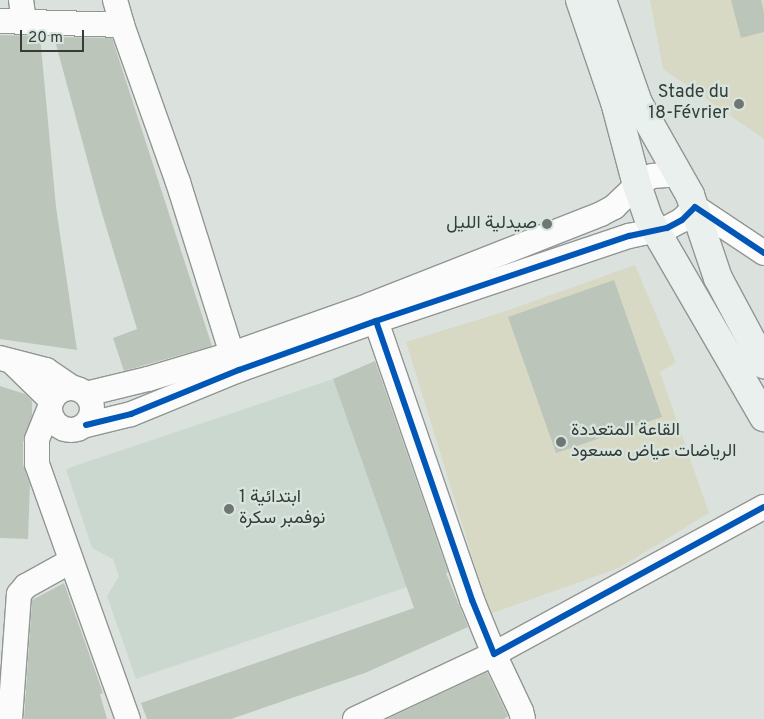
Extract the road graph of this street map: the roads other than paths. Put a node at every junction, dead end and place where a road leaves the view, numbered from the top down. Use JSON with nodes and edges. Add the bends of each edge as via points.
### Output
{"nodes":[{"id":1,"x":115,"y":0,"type":"edge"},
{"id":2,"x":580,"y":0,"type":"edge"},
{"id":3,"x":602,"y":0,"type":"edge"},
{"id":4,"x":23,"y":11,"type":"edge"},
{"id":5,"x":0,"y":21,"type":"edge"},
{"id":6,"x":122,"y":25,"type":"junction"},
{"id":7,"x":678,"y":174,"type":"junction"},
{"id":8,"x":637,"y":185,"type":"junction"},
{"id":9,"x":695,"y":207,"type":"junction"},
{"id":10,"x":656,"y":231,"type":"junction"},
{"id":11,"x":764,"y":253,"type":"edge"},
{"id":12,"x":376,"y":321,"type":"junction"},
{"id":13,"x":760,"y":347,"type":"edge"},
{"id":14,"x":232,"y":354,"type":"junction"},
{"id":15,"x":7,"y":360,"type":"edge"},
{"id":16,"x":79,"y":391,"type":"junction"},
{"id":17,"x":51,"y":404,"type":"junction"},
{"id":18,"x":764,"y":418,"type":"edge"},
{"id":19,"x":76,"y":428,"type":"junction"},
{"id":20,"x":41,"y":476,"type":"junction"},
{"id":21,"x":764,"y":507,"type":"edge"},
{"id":22,"x":71,"y":561,"type":"junction"},
{"id":23,"x":494,"y":654,"type":"junction"},
{"id":24,"x":10,"y":719,"type":"edge"},
{"id":25,"x":128,"y":719,"type":"edge"},
{"id":26,"x":355,"y":719,"type":"edge"},
{"id":27,"x":522,"y":719,"type":"edge"}],
"edges":[{"from":1,"to":6,"type":"street"},
{"from":2,"to":8,"type":"main road","via":[[615,102]]},
{"from":3,"to":7,"type":"main road","via":[[638,102]]},
{"from":4,"to":5,"type":"street"},
{"from":4,"to":6,"type":"street"},
{"from":6,"to":14,"type":"street","via":[[178,182]]},
{"from":7,"to":8,"type":"street","via":[[652,176]]},
{"from":7,"to":9,"type":"main road"},
{"from":8,"to":10,"type":"main road"},
{"from":8,"to":14,"type":"street","via":[[614,208],[601,214],[370,305]]},
{"from":9,"to":10,"type":"street","via":[[675,225]]},
{"from":9,"to":11,"type":"street"},
{"from":9,"to":13,"type":"main road","via":[[715,270]]},
{"from":10,"to":12,"type":"street","via":[[629,236]]},
{"from":10,"to":18,"type":"main road"},
{"from":12,"to":19,"type":"street","via":[[239,370],[131,414]]},
{"from":12,"to":23,"type":"street","via":[[472,600]]},
{"from":14,"to":16,"type":"street","via":[[148,379]]},
{"from":15,"to":16,"type":"street","via":[[46,370]]},
{"from":15,"to":17,"type":"street"},
{"from":16,"to":17,"type":"street","via":[[64,389]]},
{"from":16,"to":19,"type":"street","via":[[90,399],[92,413]]},
{"from":17,"to":19,"type":"street","via":[[50,413],[56,424]]},
{"from":17,"to":20,"type":"street","via":[[37,440]]},
{"from":19,"to":20,"type":"street","via":[[53,446]]},
{"from":20,"to":22,"type":"street"},
{"from":21,"to":23,"type":"street"},
{"from":22,"to":24,"type":"street","via":[[26,586],[19,594]]},
{"from":22,"to":25,"type":"street"},
{"from":23,"to":26,"type":"street"},
{"from":23,"to":27,"type":"street"}]}
